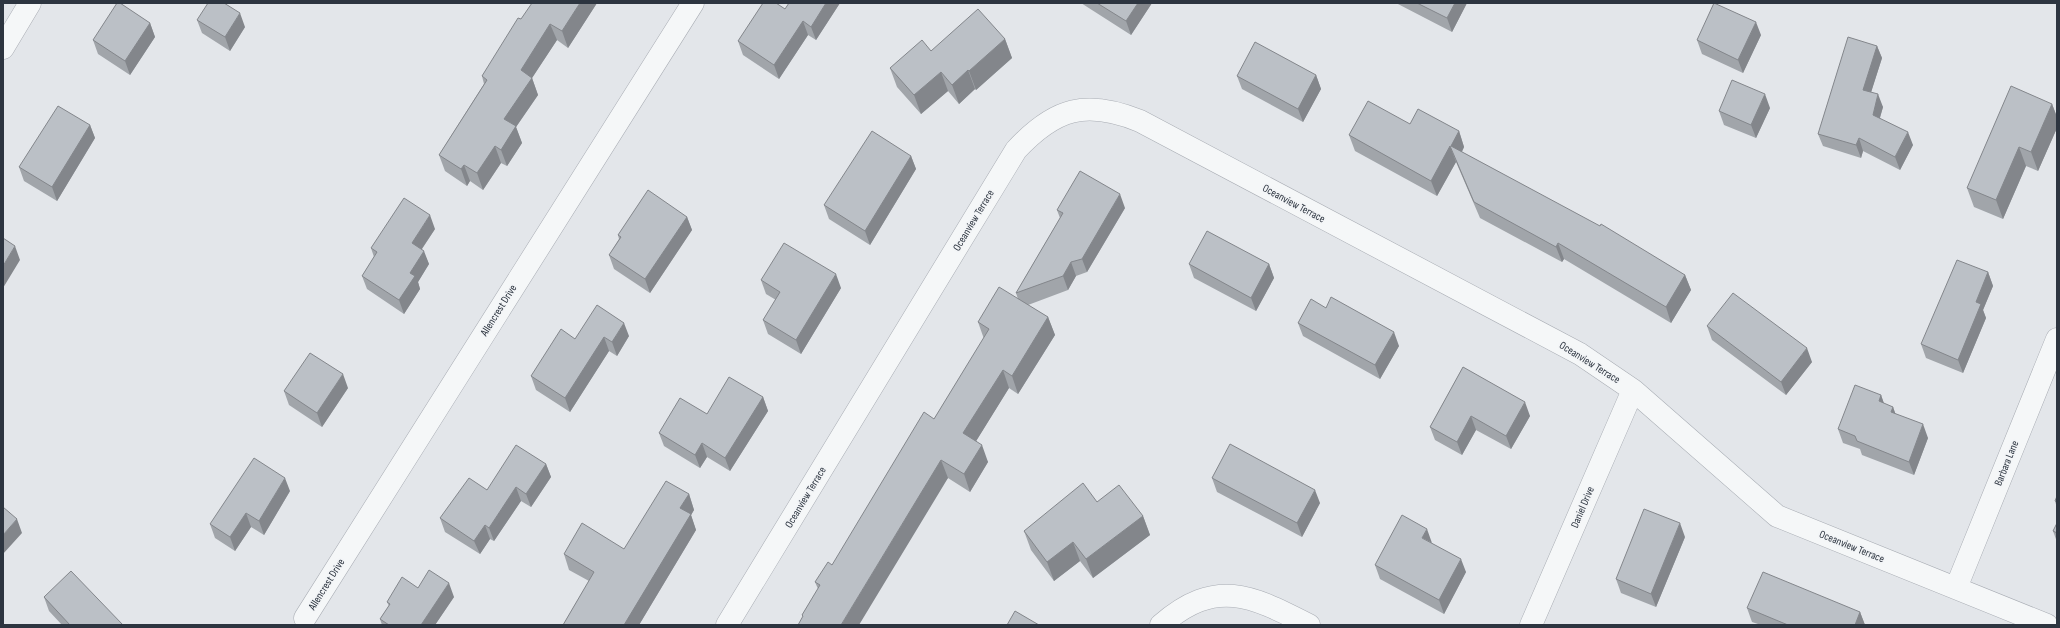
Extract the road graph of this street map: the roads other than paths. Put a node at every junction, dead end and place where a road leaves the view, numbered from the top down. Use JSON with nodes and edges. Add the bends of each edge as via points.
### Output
{"nodes":[{"id":1,"x":30,"y":3,"type":"edge"},
{"id":2,"x":693,"y":3,"type":"edge"},
{"id":3,"x":3,"y":48,"type":"edge"},
{"id":4,"x":2057,"y":339,"type":"edge"},
{"id":5,"x":1632,"y":390,"type":"junction"},
{"id":6,"x":1956,"y":588,"type":"junction"},
{"id":7,"x":305,"y":618,"type":"dead end"},
{"id":8,"x":727,"y":625,"type":"edge"},
{"id":9,"x":1161,"y":625,"type":"edge"},
{"id":10,"x":1309,"y":625,"type":"edge"},
{"id":11,"x":1532,"y":625,"type":"edge"},
{"id":12,"x":2047,"y":625,"type":"edge"}],
"edges":[{"from":1,"to":3,"type":"street"},
{"from":2,"to":7,"type":"street","name":"Allencrest Drive"},
{"from":4,"to":6,"type":"street","name":"Barbara Lane"},
{"from":5,"to":6,"type":"street","name":"Oceanview Terrace","via":[[1777,516]]},
{"from":5,"to":8,"type":"street","name":"Oceanview Terrace","via":[[1580,354],[1140,121],[1105,110],[1071,111],[1041,125],[1016,150]]},
{"from":5,"to":11,"type":"street","name":"Daniel Drive"},
{"from":6,"to":12,"type":"street","name":"Oceanview Terrace"},
{"from":9,"to":10,"type":"street","via":[[1191,605],[1227,595],[1254,599]]}]}
